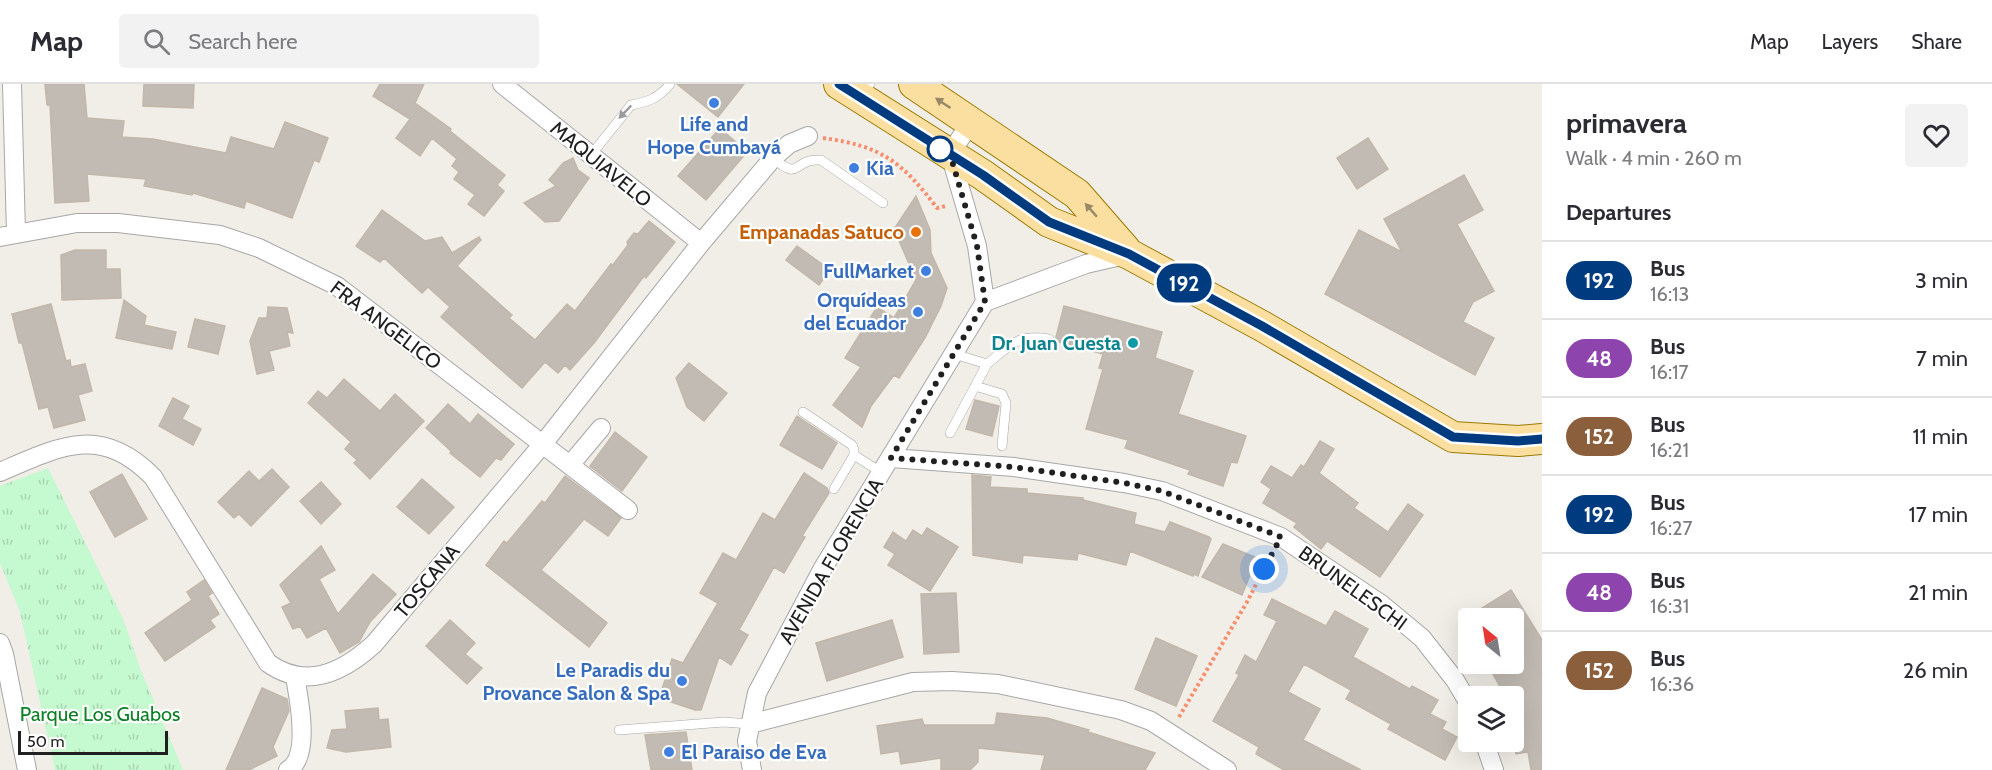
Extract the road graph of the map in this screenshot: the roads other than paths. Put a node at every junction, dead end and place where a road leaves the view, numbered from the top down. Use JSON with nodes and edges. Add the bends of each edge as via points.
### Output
{"nodes":[{"id":1,"x":12,"y":84,"type":"edge"},
{"id":2,"x":502,"y":84,"type":"edge"},
{"id":3,"x":670,"y":84,"type":"edge"},
{"id":4,"x":839,"y":84,"type":"edge"},
{"id":5,"x":914,"y":84,"type":"edge"},
{"id":6,"x":972,"y":122,"type":"junction"},
{"id":7,"x":808,"y":136,"type":"road end"},
{"id":8,"x":950,"y":154,"type":"junction"},
{"id":9,"x":591,"y":155,"type":"junction"},
{"id":10,"x":774,"y":158,"type":"junction"},
{"id":11,"x":883,"y":203,"type":"dead end"},
{"id":12,"x":8,"y":235,"type":"edge"},
{"id":13,"x":701,"y":243,"type":"junction"},
{"id":14,"x":1129,"y":254,"type":"junction"},
{"id":15,"x":985,"y":302,"type":"junction"},
{"id":16,"x":1049,"y":339,"type":"dead end"},
{"id":17,"x":954,"y":354,"type":"junction"},
{"id":18,"x":987,"y":364,"type":"junction"},
{"id":19,"x":975,"y":386,"type":"junction"},
{"id":20,"x":803,"y":412,"type":"dead end"},
{"id":21,"x":601,"y":428,"type":"dead end"},
{"id":22,"x":950,"y":434,"type":"dead end"},
{"id":23,"x":1542,"y":439,"type":"edge"},
{"id":24,"x":542,"y":444,"type":"junction"},
{"id":25,"x":1002,"y":446,"type":"dead end"},
{"id":26,"x":854,"y":455,"type":"junction"},
{"id":27,"x":570,"y":465,"type":"junction"},
{"id":28,"x":887,"y":465,"type":"junction"},
{"id":29,"x":0,"y":472,"type":"edge"},
{"id":30,"x":834,"y":489,"type":"dead end"},
{"id":31,"x":628,"y":510,"type":"dead end"},
{"id":32,"x":0,"y":643,"type":"edge"},
{"id":33,"x":295,"y":677,"type":"junction"},
{"id":34,"x":1459,"y":686,"type":"edge"},
{"id":35,"x":750,"y":724,"type":"junction"},
{"id":36,"x":619,"y":730,"type":"dead end"},
{"id":37,"x":1488,"y":752,"type":"edge"},
{"id":38,"x":27,"y":770,"type":"edge"},
{"id":39,"x":288,"y":770,"type":"edge"},
{"id":40,"x":752,"y":770,"type":"edge"},
{"id":41,"x":1227,"y":770,"type":"edge"},
{"id":42,"x":1494,"y":770,"type":"edge"}],
"edges":[{"from":1,"to":12,"type":"street"},
{"from":2,"to":9,"type":"street","name":"MAQUIAVELO"},
{"from":3,"to":9,"type":"lane","one_way":true,"via":[[648,102],[631,105]]},
{"from":4,"to":8,"type":"main road"},
{"from":6,"to":5,"type":"main road","one_way":true},
{"from":6,"to":8,"type":"street"},
{"from":14,"to":6,"type":"main road","one_way":true,"via":[[1077,194]]},
{"from":7,"to":10,"type":"street","name":"TOSCANA","via":[[789,144]]},
{"from":8,"to":14,"type":"main road","via":[[1049,222]]},
{"from":8,"to":15,"type":"street","via":[[977,246]]},
{"from":9,"to":13,"type":"street","name":"MAQUIAVELO"},
{"from":10,"to":11,"type":"lane","via":[[787,170],[812,159],[821,160]]},
{"from":10,"to":13,"type":"street","name":"TOSCANA"},
{"from":12,"to":24,"type":"street","name":"FRA ANGELICO","via":[[77,224],[118,224],[220,235],[259,248],[337,286]]},
{"from":13,"to":24,"type":"street","name":"TOSCANA"},
{"from":14,"to":15,"type":"street","via":[[1086,264]]},
{"from":14,"to":23,"type":"main road","via":[[1453,437]]},
{"from":15,"to":17,"type":"street","name":"AVENIDA FLORENCIA"},
{"from":16,"to":18,"type":"lane","via":[[1018,339]]},
{"from":17,"to":18,"type":"lane"},
{"from":17,"to":28,"type":"street","name":"AVENIDA FLORENCIA"},
{"from":18,"to":19,"type":"lane"},
{"from":19,"to":22,"type":"lane"},
{"from":19,"to":25,"type":"lane","via":[[1005,398]]},
{"from":20,"to":26,"type":"lane","via":[[852,445]]},
{"from":21,"to":27,"type":"street"},
{"from":24,"to":27,"type":"street","name":"FRA ANGELICO"},
{"from":24,"to":33,"type":"street","name":"TOSCANA","via":[[374,644],[357,660],[338,669],[318,676]]},
{"from":26,"to":28,"type":"lane"},
{"from":26,"to":30,"type":"lane"},
{"from":27,"to":31,"type":"street","name":"FRA ANGELICO"},
{"from":28,"to":34,"type":"street","name":"BRUNELESCHI","via":[[1014,467],[1124,483],[1162,491],[1281,537],[1381,604],[1422,638]]},
{"from":28,"to":35,"type":"street","name":"AVENIDA FLORENCIA","via":[[806,600],[757,693]]},
{"from":29,"to":33,"type":"street","via":[[46,452],[86,442],[117,449],[138,462],[153,477],[268,663]]},
{"from":32,"to":38,"type":"street"},
{"from":33,"to":39,"type":"street","via":[[301,708],[301,746],[298,760]]},
{"from":35,"to":36,"type":"lane"},
{"from":35,"to":40,"type":"street","name":"AVENIDA FLORENCIA","via":[[747,741]]},
{"from":35,"to":41,"type":"street","via":[[913,682],[998,684],[1121,710],[1151,721]]},
{"from":37,"to":42,"type":"street"}]}
